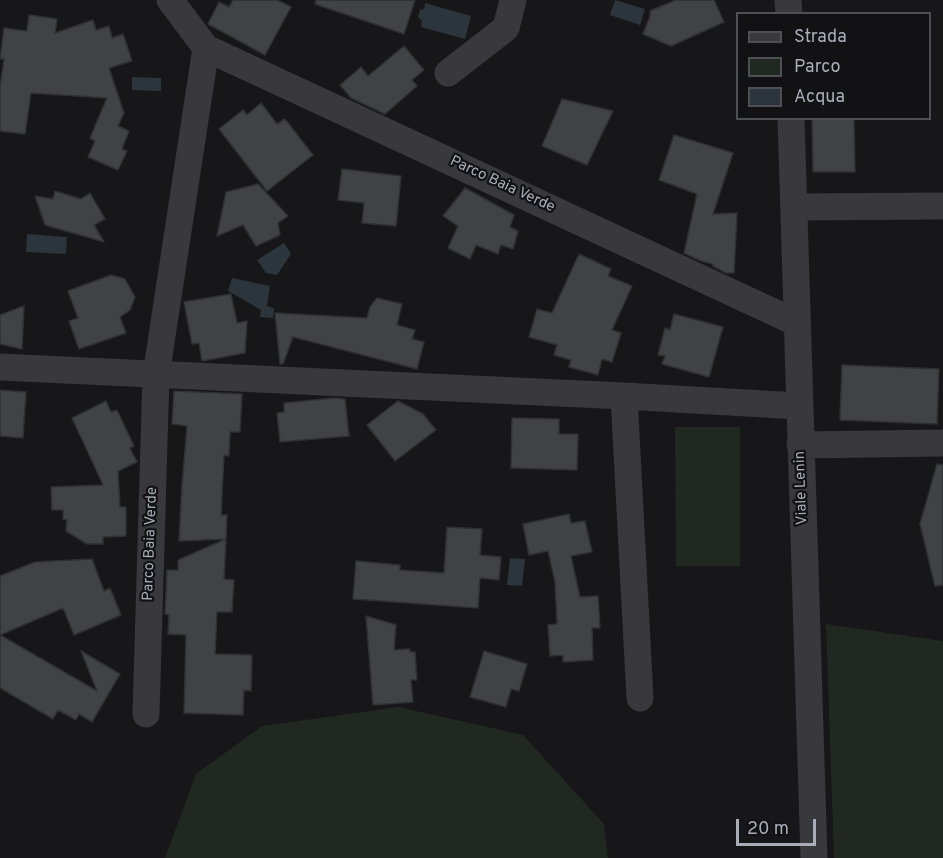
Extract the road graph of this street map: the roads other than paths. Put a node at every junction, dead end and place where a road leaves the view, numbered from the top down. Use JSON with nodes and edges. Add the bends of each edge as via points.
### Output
{"nodes":[{"id":1,"x":170,"y":0,"type":"edge"},
{"id":2,"x":513,"y":0,"type":"edge"},
{"id":3,"x":206,"y":48,"type":"junction"},
{"id":4,"x":447,"y":73,"type":"dead end"},
{"id":5,"x":791,"y":120,"type":"edge"},
{"id":6,"x":943,"y":206,"type":"edge"},
{"id":7,"x":794,"y":207,"type":"junction"},
{"id":8,"x":797,"y":323,"type":"junction"},
{"id":9,"x":0,"y":367,"type":"edge"},
{"id":10,"x":156,"y":375,"type":"junction"},
{"id":11,"x":624,"y":396,"type":"junction"},
{"id":12,"x":799,"y":406,"type":"junction"},
{"id":13,"x":943,"y":443,"type":"edge"},
{"id":14,"x":801,"y":445,"type":"junction"},
{"id":15,"x":640,"y":698,"type":"dead end"},
{"id":16,"x":146,"y":714,"type":"dead end"},
{"id":17,"x":814,"y":858,"type":"edge"}],
"edges":[{"from":1,"to":3,"type":"street","name":"Parco Baia Verde"},
{"from":2,"to":4,"type":"street","via":[[506,28]]},
{"from":3,"to":8,"type":"street","name":"Parco Baia Verde"},
{"from":3,"to":10,"type":"street","name":"Parco Baia Verde"},
{"from":5,"to":7,"type":"street","name":"Viale Lenin"},
{"from":6,"to":7,"type":"street"},
{"from":7,"to":8,"type":"street","name":"Viale Lenin"},
{"from":8,"to":12,"type":"street","name":"Viale Lenin"},
{"from":9,"to":10,"type":"street"},
{"from":10,"to":11,"type":"street"},
{"from":10,"to":16,"type":"street","name":"Parco Baia Verde"},
{"from":11,"to":12,"type":"street"},
{"from":11,"to":15,"type":"street"},
{"from":12,"to":14,"type":"street","name":"Viale Lenin"},
{"from":13,"to":14,"type":"street"},
{"from":14,"to":17,"type":"street","name":"Viale Lenin"}]}
